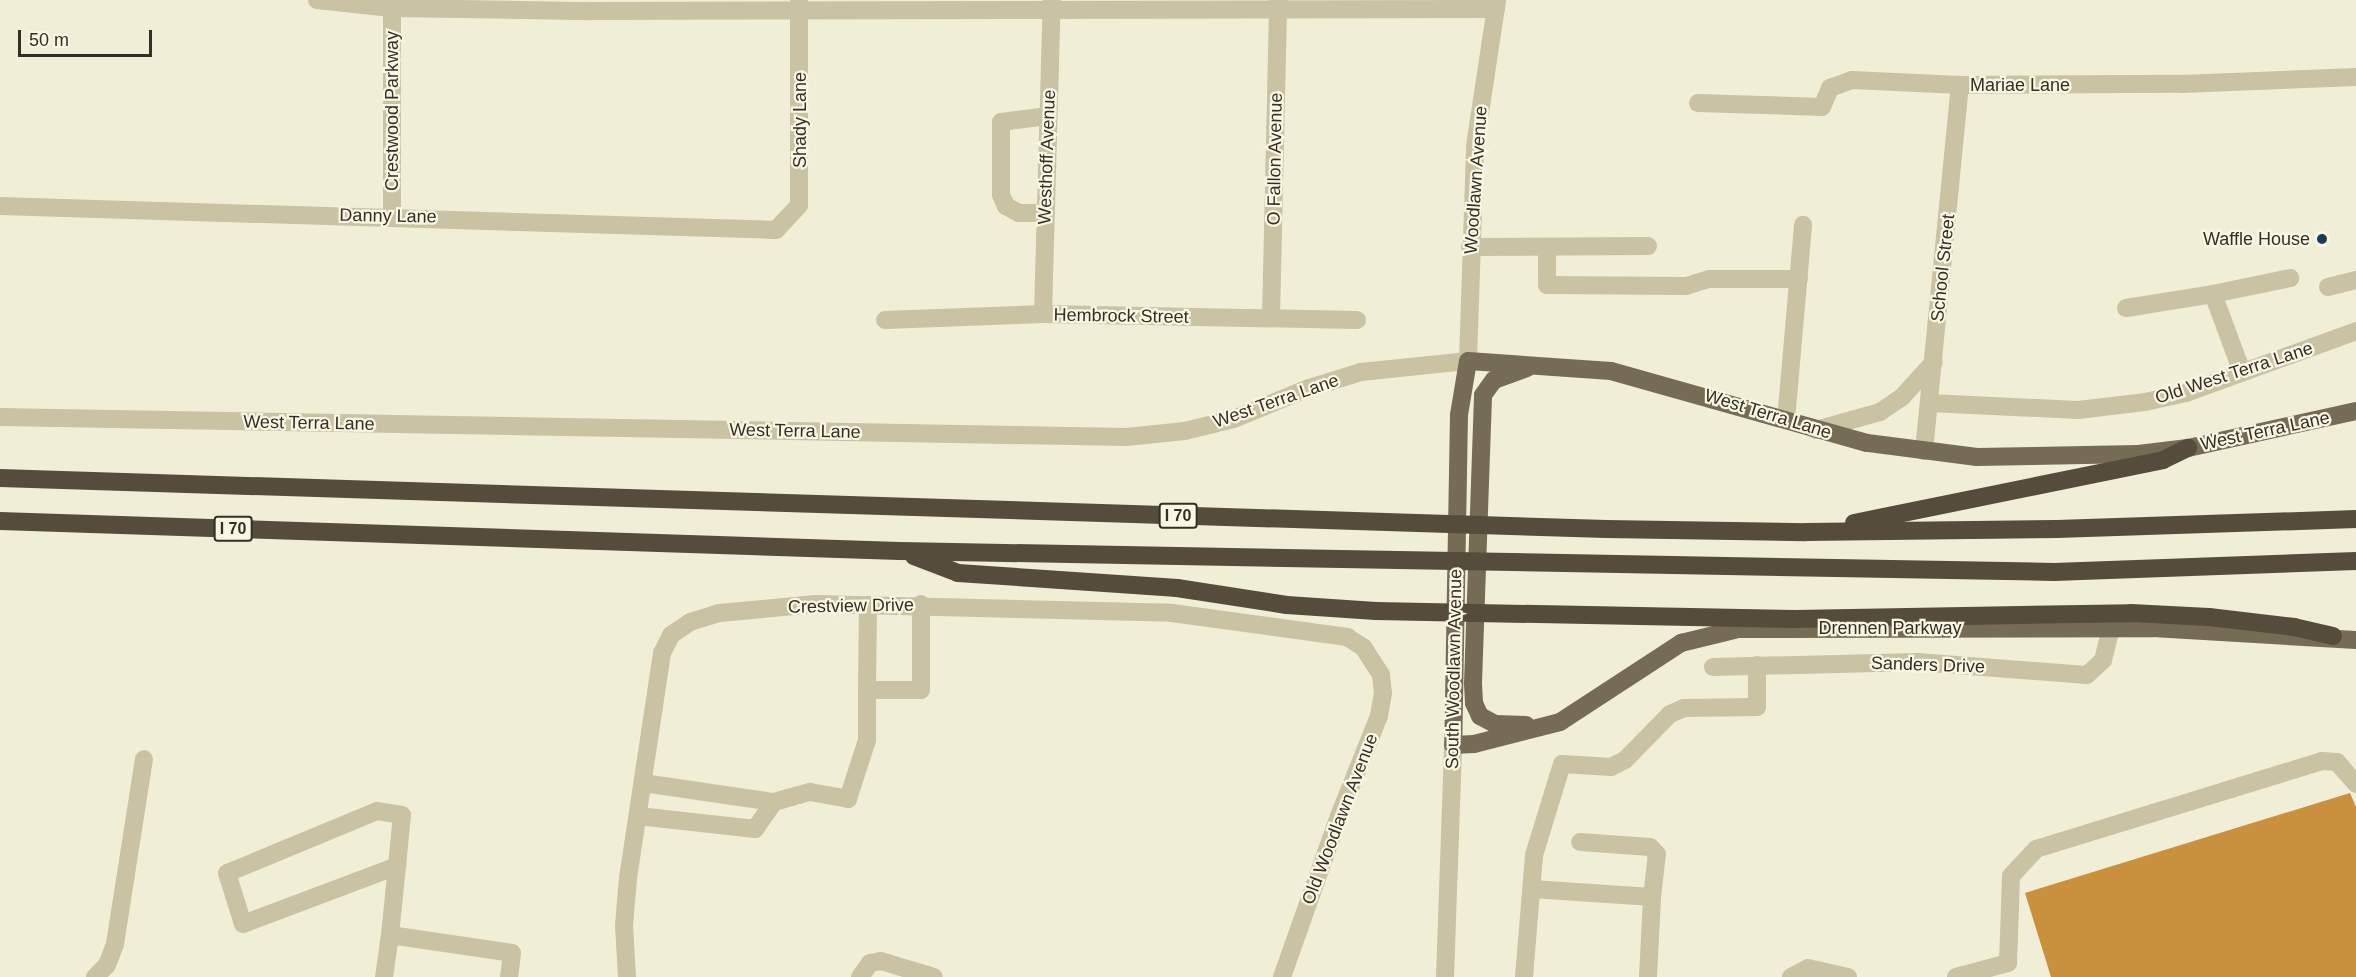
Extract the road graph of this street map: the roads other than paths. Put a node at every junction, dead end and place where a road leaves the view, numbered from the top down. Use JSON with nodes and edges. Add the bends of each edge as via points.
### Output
{"nodes":[{"id":1,"x":317,"y":0,"type":"edge"},
{"id":2,"x":1051,"y":4,"type":"edge"},
{"id":3,"x":1278,"y":4,"type":"edge"},
{"id":4,"x":1496,"y":4,"type":"edge"},
{"id":5,"x":592,"y":5,"type":"edge"},
{"id":6,"x":799,"y":6,"type":"edge"},
{"id":7,"x":392,"y":8,"type":"junction"},
{"id":8,"x":2356,"y":77,"type":"edge"},
{"id":9,"x":1960,"y":85,"type":"junction"},
{"id":10,"x":1698,"y":103,"type":"dead end"},
{"id":11,"x":1047,"y":116,"type":"junction"},
{"id":12,"x":0,"y":206,"type":"edge"},
{"id":13,"x":1045,"y":213,"type":"junction"},
{"id":14,"x":392,"y":215,"type":"junction"},
{"id":15,"x":1803,"y":225,"type":"dead end"},
{"id":16,"x":776,"y":230,"type":"joint"},
{"id":17,"x":1648,"y":246,"type":"dead end"},
{"id":18,"x":1546,"y":247,"type":"junction"},
{"id":19,"x":1470,"y":248,"type":"junction"},
{"id":20,"x":2290,"y":278,"type":"dead end"},
{"id":21,"x":1798,"y":279,"type":"junction"},
{"id":22,"x":2356,"y":280,"type":"edge"},
{"id":23,"x":2328,"y":287,"type":"dead end"},
{"id":24,"x":2213,"y":294,"type":"junction"},
{"id":25,"x":2126,"y":308,"type":"dead end"},
{"id":26,"x":1043,"y":314,"type":"junction"},
{"id":27,"x":1271,"y":318,"type":"junction"},
{"id":28,"x":885,"y":320,"type":"dead end"},
{"id":29,"x":1357,"y":320,"type":"dead end"},
{"id":30,"x":2356,"y":331,"type":"edge"},
{"id":31,"x":1468,"y":361,"type":"junction"},
{"id":32,"x":1934,"y":362,"type":"junction"},
{"id":33,"x":1537,"y":365,"type":"junction"},
{"id":34,"x":2242,"y":372,"type":"junction"},
{"id":35,"x":1930,"y":403,"type":"junction"},
{"id":36,"x":2356,"y":411,"type":"edge"},
{"id":37,"x":0,"y":417,"type":"edge"},
{"id":38,"x":1786,"y":420,"type":"junction"},
{"id":39,"x":1816,"y":430,"type":"junction"},
{"id":40,"x":2188,"y":448,"type":"junction"},
{"id":41,"x":1924,"y":451,"type":"junction"},
{"id":42,"x":0,"y":478,"type":"edge"},
{"id":43,"x":2356,"y":519,"type":"edge"},
{"id":44,"x":0,"y":521,"type":"edge"},
{"id":45,"x":1806,"y":532,"type":"junction"},
{"id":46,"x":900,"y":551,"type":"junction"},
{"id":47,"x":2356,"y":561,"type":"edge"},
{"id":48,"x":921,"y":604,"type":"junction"},
{"id":49,"x":868,"y":605,"type":"junction"},
{"id":50,"x":2111,"y":628,"type":"junction"},
{"id":51,"x":2333,"y":636,"type":"junction"},
{"id":52,"x":2356,"y":640,"type":"edge"},
{"id":53,"x":1373,"y":660,"type":"joint"},
{"id":54,"x":1757,"y":665,"type":"junction"},
{"id":55,"x":1713,"y":666,"type":"dead end"},
{"id":56,"x":867,"y":690,"type":"junction"},
{"id":57,"x":1560,"y":722,"type":"junction"},
{"id":58,"x":1453,"y":745,"type":"junction"},
{"id":59,"x":144,"y":759,"type":"dead end"},
{"id":60,"x":643,"y":783,"type":"junction"},
{"id":61,"x":2356,"y":784,"type":"edge"},
{"id":62,"x":774,"y":801,"type":"junction"},
{"id":63,"x":638,"y":816,"type":"junction"},
{"id":64,"x":1580,"y":842,"type":"dead end"},
{"id":65,"x":396,"y":866,"type":"junction"},
{"id":66,"x":1532,"y":889,"type":"junction"},
{"id":67,"x":1652,"y":897,"type":"junction"},
{"id":68,"x":390,"y":935,"type":"junction"},
{"id":69,"x":95,"y":977,"type":"edge"},
{"id":70,"x":384,"y":977,"type":"edge"},
{"id":71,"x":509,"y":977,"type":"edge"},
{"id":72,"x":627,"y":977,"type":"edge"},
{"id":73,"x":860,"y":977,"type":"edge"},
{"id":74,"x":934,"y":977,"type":"edge"},
{"id":75,"x":1282,"y":977,"type":"edge"},
{"id":76,"x":1445,"y":977,"type":"edge"},
{"id":77,"x":1524,"y":977,"type":"edge"},
{"id":78,"x":1648,"y":977,"type":"edge"},
{"id":79,"x":1791,"y":977,"type":"edge"},
{"id":80,"x":1848,"y":977,"type":"edge"},
{"id":81,"x":1956,"y":977,"type":"edge"}],
"edges":[{"from":1,"to":7,"type":"street"},
{"from":2,"to":3,"type":"street"},
{"from":2,"to":6,"type":"street"},
{"from":2,"to":11,"type":"street","name":"Westhoff Avenue"},
{"from":3,"to":4,"type":"street"},
{"from":3,"to":27,"type":"street","name":"O Fallon Avenue"},
{"from":4,"to":19,"type":"street","name":"Woodlawn Avenue","via":[[1475,146]]},
{"from":5,"to":6,"type":"street"},
{"from":5,"to":7,"type":"street"},
{"from":6,"to":16,"type":"street","name":"Shady Lane","via":[[799,205]]},
{"from":7,"to":14,"type":"street","name":"Crestwood Parkway"},
{"from":8,"to":9,"type":"street","name":"Mariae Lane","via":[[2182,84]]},
{"from":9,"to":10,"type":"street","name":"Mariae Lane","via":[[1852,80],[1830,87],[1822,107]]},
{"from":9,"to":32,"type":"street","name":"School Street"},
{"from":11,"to":13,"type":"street","name":"Westhoff Avenue"},
{"from":11,"to":13,"type":"street","via":[[1001,122],[1001,195],[1006,206],[1019,213]]},
{"from":12,"to":14,"type":"street","name":"Danny Lane","via":[[147,213]]},
{"from":13,"to":26,"type":"street","name":"Westhoff Avenue"},
{"from":14,"to":16,"type":"street","name":"Danny Lane"},
{"from":15,"to":21,"type":"street"},
{"from":17,"to":18,"type":"street"},
{"from":18,"to":19,"type":"street"},
{"from":18,"to":21,"type":"street","via":[[1547,285],[1686,286],[1709,279]]},
{"from":19,"to":31,"type":"street","name":"Woodlawn Avenue"},
{"from":20,"to":24,"type":"street"},
{"from":21,"to":38,"type":"street"},
{"from":22,"to":23,"type":"street"},
{"from":24,"to":25,"type":"street"},
{"from":24,"to":34,"type":"street"},
{"from":26,"to":27,"type":"street","name":"Hembrock Street"},
{"from":26,"to":28,"type":"street","name":"Hembrock Street"},
{"from":27,"to":29,"type":"street","name":"Hembrock Street"},
{"from":30,"to":34,"type":"street","name":"Old West Terra Lane"},
{"from":31,"to":33,"type":"main road","name":"West Terra Lane"},
{"from":31,"to":37,"type":"street","name":"West Terra Lane","via":[[1361,372],[1309,388],[1234,419],[1185,431],[1126,437]]},
{"from":31,"to":58,"type":"main road","name":"South Woodlawn Avenue","via":[[1459,415]]},
{"from":32,"to":35,"type":"street","name":"School Street"},
{"from":32,"to":39,"type":"street","via":[[1902,397],[1880,412]]},
{"from":33,"to":38,"type":"main road","name":"West Terra Lane","via":[[1611,371],[1676,386]]},
{"from":33,"to":57,"type":"main road","via":[[1494,380],[1483,395],[1474,703],[1480,716],[1495,724]]},
{"from":34,"to":35,"type":"street","name":"Old West Terra Lane","via":[[2145,402],[2078,410]]},
{"from":35,"to":41,"type":"street","name":"School Street"},
{"from":36,"to":40,"type":"main road","name":"West Terra Lane"},
{"from":38,"to":39,"type":"main road","name":"West Terra Lane"},
{"from":39,"to":41,"type":"main road","name":"West Terra Lane"},
{"from":40,"to":41,"type":"main road","name":"West Terra Lane","via":[[2098,456],[1977,457]]},
{"from":40,"to":45,"type":"highway","via":[[2163,460]]},
{"from":42,"to":45,"type":"highway","number":"I 70","via":[[1412,524]]},
{"from":43,"to":45,"type":"highway","number":"I 70"},
{"from":44,"to":46,"type":"highway","number":"I 70"},
{"from":46,"to":47,"type":"highway","number":"I 70","via":[[2054,572]]},
{"from":46,"to":51,"type":"highway","via":[[958,573],[1177,588],[1287,605],[1376,611],[1783,619],[2131,613],[2209,616]]},
{"from":48,"to":49,"type":"street","name":"Crestview Drive"},
{"from":48,"to":53,"type":"street","name":"Crestview Drive","via":[[1172,613],[1271,624],[1347,637]]},
{"from":48,"to":56,"type":"street","via":[[921,690]]},
{"from":49,"to":56,"type":"street"},
{"from":49,"to":60,"type":"street","name":"Crestview Drive","via":[[816,604],[720,613],[690,622],[671,635],[662,653]]},
{"from":50,"to":51,"type":"main road","name":"Drennen Parkway"},
{"from":50,"to":54,"type":"street","name":"Sanders Drive","via":[[2103,660],[2087,675],[1918,662]]},
{"from":50,"to":57,"type":"main road","name":"Drennen Parkway","via":[[1712,633],[1662,654]]},
{"from":51,"to":52,"type":"main road","name":"Drennen Parkway"},
{"from":53,"to":75,"type":"street","name":"Old Woodlawn Avenue","via":[[1383,693],[1379,716]]},
{"from":54,"to":55,"type":"street","name":"Sanders Drive"},
{"from":54,"to":66,"type":"street","via":[[1757,707],[1684,708],[1670,714],[1625,760],[1611,767],[1562,764],[1534,855]]},
{"from":56,"to":62,"type":"street","via":[[867,740],[848,799],[810,792]]},
{"from":57,"to":58,"type":"main road","name":"Drennen Parkway","via":[[1474,744]]},
{"from":58,"to":76,"type":"street","name":"South Woodlawn Avenue"},
{"from":59,"to":69,"type":"street","via":[[115,944],[107,965]]},
{"from":60,"to":62,"type":"street"},
{"from":60,"to":63,"type":"street","name":"Crestview Drive"},
{"from":61,"to":81,"type":"street","via":[[2337,762],[2322,761],[2036,849],[2011,876],[2007,963]]},
{"from":62,"to":63,"type":"street","via":[[755,829]]},
{"from":63,"to":72,"type":"street","name":"Crestview Drive","via":[[624,925]]},
{"from":64,"to":67,"type":"street","via":[[1650,847],[1657,854]]},
{"from":65,"to":65,"type":"street","via":[[402,815],[377,811],[227,873],[243,924]]},
{"from":65,"to":68,"type":"street"},
{"from":66,"to":67,"type":"street"},
{"from":66,"to":77,"type":"street"},
{"from":67,"to":78,"type":"street"},
{"from":68,"to":70,"type":"street"},
{"from":68,"to":71,"type":"street","via":[[512,953]]},
{"from":73,"to":74,"type":"street","via":[[870,963],[881,961]]},
{"from":79,"to":80,"type":"street","via":[[1808,968]]}]}
